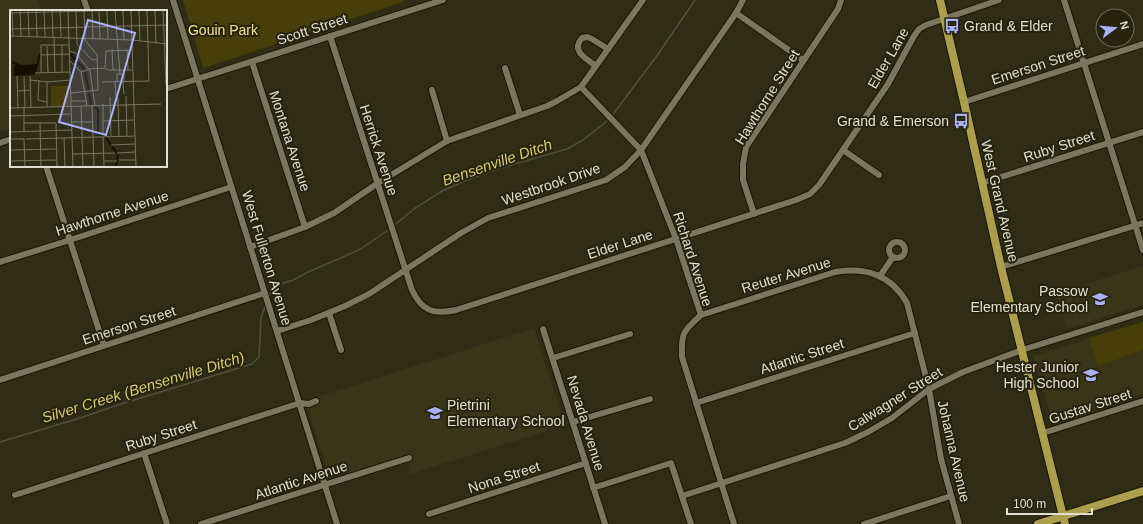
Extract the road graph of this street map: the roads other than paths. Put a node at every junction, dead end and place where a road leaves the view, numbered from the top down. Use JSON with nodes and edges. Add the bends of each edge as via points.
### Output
{"nodes":[{"id":1,"x":84,"y":0,"type":"edge"},
{"id":2,"x":173,"y":0,"type":"edge"},
{"id":3,"x":444,"y":0,"type":"edge"},
{"id":4,"x":643,"y":0,"type":"edge"},
{"id":5,"x":743,"y":0,"type":"edge"},
{"id":6,"x":841,"y":0,"type":"edge"},
{"id":7,"x":940,"y":0,"type":"edge"},
{"id":8,"x":999,"y":0,"type":"edge"},
{"id":9,"x":1064,"y":0,"type":"edge"},
{"id":10,"x":88,"y":10,"type":"edge"},
{"id":11,"x":736,"y":13,"type":"junction"},
{"id":12,"x":944,"y":18,"type":"junction"},
{"id":13,"x":330,"y":36,"type":"junction"},
{"id":14,"x":1143,"y":44,"type":"edge"},
{"id":15,"x":608,"y":49,"type":"junction"},
{"id":16,"x":803,"y":60,"type":"junction"},
{"id":17,"x":252,"y":62,"type":"junction"},
{"id":18,"x":1084,"y":63,"type":"junction"},
{"id":19,"x":596,"y":66,"type":"junction"},
{"id":20,"x":505,"y":68,"type":"dead end"},
{"id":21,"x":198,"y":79,"type":"junction"},
{"id":22,"x":581,"y":87,"type":"junction"},
{"id":23,"x":167,"y":89,"type":"edge"},
{"id":24,"x":432,"y":90,"type":"dead end"},
{"id":25,"x":964,"y":102,"type":"junction"},
{"id":26,"x":520,"y":114,"type":"junction"},
{"id":27,"x":1143,"y":132,"type":"edge"},
{"id":28,"x":10,"y":139,"type":"edge"},
{"id":29,"x":447,"y":141,"type":"junction"},
{"id":30,"x":0,"y":143,"type":"edge"},
{"id":31,"x":1109,"y":143,"type":"junction"},
{"id":32,"x":641,"y":150,"type":"junction"},
{"id":33,"x":843,"y":150,"type":"junction"},
{"id":34,"x":46,"y":167,"type":"edge"},
{"id":35,"x":878,"y":175,"type":"dead end"},
{"id":36,"x":378,"y":182,"type":"junction"},
{"id":37,"x":982,"y":183,"type":"junction"},
{"id":38,"x":232,"y":186,"type":"junction"},
{"id":39,"x":754,"y":214,"type":"junction"},
{"id":40,"x":1143,"y":223,"type":"edge"},
{"id":41,"x":1135,"y":225,"type":"junction"},
{"id":42,"x":305,"y":227,"type":"junction"},
{"id":43,"x":676,"y":239,"type":"junction"},
{"id":44,"x":70,"y":240,"type":"junction"},
{"id":45,"x":250,"y":247,"type":"junction"},
{"id":46,"x":1143,"y":250,"type":"edge"},
{"id":47,"x":893,"y":257,"type":"dead end"},
{"id":48,"x":0,"y":262,"type":"edge"},
{"id":49,"x":1001,"y":267,"type":"junction"},
{"id":50,"x":405,"y":270,"type":"junction"},
{"id":51,"x":880,"y":276,"type":"junction"},
{"id":52,"x":265,"y":294,"type":"junction"},
{"id":53,"x":1143,"y":312,"type":"edge"},
{"id":54,"x":329,"y":313,"type":"junction"},
{"id":55,"x":701,"y":315,"type":"junction"},
{"id":56,"x":543,"y":328,"type":"dead end"},
{"id":57,"x":277,"y":331,"type":"junction"},
{"id":58,"x":915,"y":333,"type":"junction"},
{"id":59,"x":630,"y":334,"type":"dead end"},
{"id":60,"x":104,"y":346,"type":"junction"},
{"id":61,"x":341,"y":350,"type":"dead end"},
{"id":62,"x":1022,"y":350,"type":"junction"},
{"id":63,"x":553,"y":358,"type":"junction"},
{"id":64,"x":0,"y":380,"type":"edge"},
{"id":65,"x":929,"y":389,"type":"junction"},
{"id":66,"x":650,"y":399,"type":"dead end"},
{"id":67,"x":316,"y":401,"type":"dead end"},
{"id":68,"x":1143,"y":401,"type":"edge"},
{"id":69,"x":300,"y":403,"type":"junction"},
{"id":70,"x":696,"y":403,"type":"junction"},
{"id":71,"x":573,"y":422,"type":"junction"},
{"id":72,"x":1044,"y":433,"type":"junction"},
{"id":73,"x":144,"y":453,"type":"junction"},
{"id":74,"x":409,"y":458,"type":"dead end"},
{"id":75,"x":586,"y":463,"type":"junction"},
{"id":76,"x":721,"y":483,"type":"junction"},
{"id":77,"x":325,"y":485,"type":"junction"},
{"id":78,"x":594,"y":488,"type":"junction"},
{"id":79,"x":1143,"y":490,"type":"edge"},
{"id":80,"x":15,"y":495,"type":"dead end"},
{"id":81,"x":682,"y":496,"type":"junction"},
{"id":82,"x":951,"y":496,"type":"junction"},
{"id":83,"x":429,"y":514,"type":"dead end"},
{"id":84,"x":1064,"y":520,"type":"edge"},
{"id":85,"x":166,"y":524,"type":"edge"},
{"id":86,"x":201,"y":524,"type":"edge"},
{"id":87,"x":337,"y":524,"type":"edge"},
{"id":88,"x":605,"y":524,"type":"edge"},
{"id":89,"x":690,"y":524,"type":"edge"},
{"id":90,"x":734,"y":524,"type":"edge"},
{"id":91,"x":864,"y":524,"type":"edge"},
{"id":92,"x":960,"y":524,"type":"edge"},
{"id":93,"x":1038,"y":524,"type":"edge"}],
"edges":[{"from":1,"to":10,"type":"street"},
{"from":2,"to":21,"type":"street","name":"West Fullerton Avenue"},
{"from":3,"to":13,"type":"street","name":"Scott Street"},
{"from":4,"to":15,"type":"street"},
{"from":5,"to":11,"type":"street","name":"Westbrook Drive"},
{"from":6,"to":16,"type":"street","name":"Hawthorne Street"},
{"from":7,"to":12,"type":"main road","name":"West Grand Avenue"},
{"from":8,"to":12,"type":"street","name":"Elder Lane"},
{"from":9,"to":18,"type":"street"},
{"from":11,"to":16,"type":"street"},
{"from":11,"to":32,"type":"street","name":"Westbrook Drive"},
{"from":12,"to":25,"type":"main road","name":"West Grand Avenue"},
{"from":12,"to":33,"type":"street","name":"Elder Lane","via":[[919,29],[888,84]]},
{"from":13,"to":17,"type":"street","name":"Scott Street"},
{"from":13,"to":36,"type":"street","name":"Herrick Avenue"},
{"from":14,"to":18,"type":"street","name":"Emerson Street"},
{"from":15,"to":19,"type":"street"},
{"from":15,"to":19,"type":"street","via":[[590,38],[582,38],[579,41],[580,54]]},
{"from":16,"to":39,"type":"street","name":"Hawthorne Street","via":[[746,147],[743,180]]},
{"from":17,"to":21,"type":"street","name":"Scott Street"},
{"from":17,"to":42,"type":"street","name":"Montana Avenue"},
{"from":18,"to":25,"type":"street","name":"Emerson Street"},
{"from":18,"to":31,"type":"street"},
{"from":19,"to":22,"type":"street"},
{"from":20,"to":26,"type":"street"},
{"from":21,"to":23,"type":"street","name":"Scott Street"},
{"from":21,"to":38,"type":"street","name":"West Fullerton Avenue"},
{"from":22,"to":26,"type":"street","via":[[557,101]]},
{"from":22,"to":32,"type":"street","name":"Richard Avenue"},
{"from":24,"to":29,"type":"street"},
{"from":25,"to":37,"type":"main road","name":"West Grand Avenue"},
{"from":26,"to":29,"type":"street"},
{"from":27,"to":31,"type":"street","name":"Ruby Street"},
{"from":28,"to":30,"type":"street"},
{"from":29,"to":36,"type":"street"},
{"from":31,"to":37,"type":"street","name":"Ruby Street"},
{"from":31,"to":41,"type":"street"},
{"from":32,"to":43,"type":"street","name":"Richard Avenue"},
{"from":32,"to":50,"type":"street","name":"Westbrook Drive","via":[[625,167],[606,180],[488,218]]},
{"from":33,"to":35,"type":"street"},
{"from":33,"to":39,"type":"street","name":"Elder Lane","via":[[819,186],[810,194]]},
{"from":34,"to":44,"type":"street"},
{"from":36,"to":42,"type":"street","via":[[334,213]]},
{"from":36,"to":50,"type":"street","name":"Herrick Avenue"},
{"from":37,"to":49,"type":"main road","name":"West Grand Avenue"},
{"from":38,"to":44,"type":"street","name":"Hawthorne Avenue"},
{"from":38,"to":45,"type":"street","name":"West Fullerton Avenue"},
{"from":39,"to":43,"type":"street","name":"Elder Lane"},
{"from":40,"to":41,"type":"street"},
{"from":41,"to":46,"type":"street"},
{"from":41,"to":49,"type":"street"},
{"from":42,"to":45,"type":"street"},
{"from":43,"to":50,"type":"street","name":"Elder Lane","via":[[444,312],[432,311],[420,303]]},
{"from":43,"to":55,"type":"street","name":"Richard Avenue"},
{"from":44,"to":48,"type":"street","name":"Hawthorne Avenue"},
{"from":44,"to":60,"type":"street"},
{"from":45,"to":52,"type":"street","name":"West Fullerton Avenue"},
{"from":47,"to":51,"type":"street"},
{"from":49,"to":62,"type":"main road","name":"West Grand Avenue"},
{"from":50,"to":54,"type":"street","name":"Westbrook Drive","via":[[369,294]]},
{"from":51,"to":55,"type":"street","name":"Reuter Avenue","via":[[864,271],[835,272]]},
{"from":51,"to":58,"type":"street","name":"Johanna Avenue","via":[[900,291],[908,303]]},
{"from":52,"to":57,"type":"street","name":"West Fullerton Avenue"},
{"from":52,"to":60,"type":"street","name":"Emerson Street"},
{"from":53,"to":62,"type":"street","name":"Calwagner Street"},
{"from":54,"to":57,"type":"street","name":"Westbrook Drive"},
{"from":54,"to":61,"type":"street"},
{"from":55,"to":70,"type":"street","name":"Richard Avenue","via":[[682,335],[682,357]]},
{"from":56,"to":63,"type":"street","name":"Nevada Avenue"},
{"from":57,"to":69,"type":"street","name":"West Fullerton Avenue"},
{"from":58,"to":65,"type":"street","name":"Johanna Avenue"},
{"from":58,"to":70,"type":"street","name":"Atlantic Street"},
{"from":59,"to":63,"type":"street"},
{"from":60,"to":64,"type":"street","name":"Emerson Street"},
{"from":62,"to":65,"type":"street","name":"Calwagner Street","via":[[965,371]]},
{"from":62,"to":72,"type":"main road","name":"West Grand Avenue"},
{"from":63,"to":71,"type":"street","name":"Nevada Avenue"},
{"from":65,"to":76,"type":"street","name":"Calwagner Street","via":[[892,418],[845,443]]},
{"from":65,"to":82,"type":"street","name":"Johanna Avenue","via":[[941,459]]},
{"from":66,"to":71,"type":"street"},
{"from":67,"to":69,"type":"street","name":"Ruby Street","via":[[309,404]]},
{"from":68,"to":72,"type":"street","name":"Gustav Street"},
{"from":69,"to":73,"type":"street","name":"Ruby Street"},
{"from":69,"to":77,"type":"street","name":"West Fullerton Avenue"},
{"from":70,"to":76,"type":"street","name":"Richard Avenue"},
{"from":71,"to":75,"type":"street","name":"Nevada Avenue"},
{"from":72,"to":84,"type":"main road","name":"West Grand Avenue"},
{"from":73,"to":80,"type":"street","name":"Ruby Street"},
{"from":73,"to":85,"type":"street"},
{"from":74,"to":77,"type":"street","name":"Atlantic Avenue"},
{"from":75,"to":78,"type":"street","name":"Nevada Avenue"},
{"from":75,"to":83,"type":"street","name":"Nona Street"},
{"from":76,"to":81,"type":"street","name":"Calwagner Street"},
{"from":76,"to":90,"type":"street","name":"Richard Avenue"},
{"from":77,"to":86,"type":"street","name":"Atlantic Avenue"},
{"from":77,"to":87,"type":"street","name":"West Fullerton Avenue"},
{"from":78,"to":81,"type":"street","via":[[671,463]]},
{"from":78,"to":88,"type":"street","name":"Nevada Avenue"},
{"from":79,"to":84,"type":"main road"},
{"from":81,"to":89,"type":"street"},
{"from":82,"to":91,"type":"street"},
{"from":82,"to":92,"type":"street","name":"Johanna Avenue"},
{"from":84,"to":93,"type":"main road"}]}
